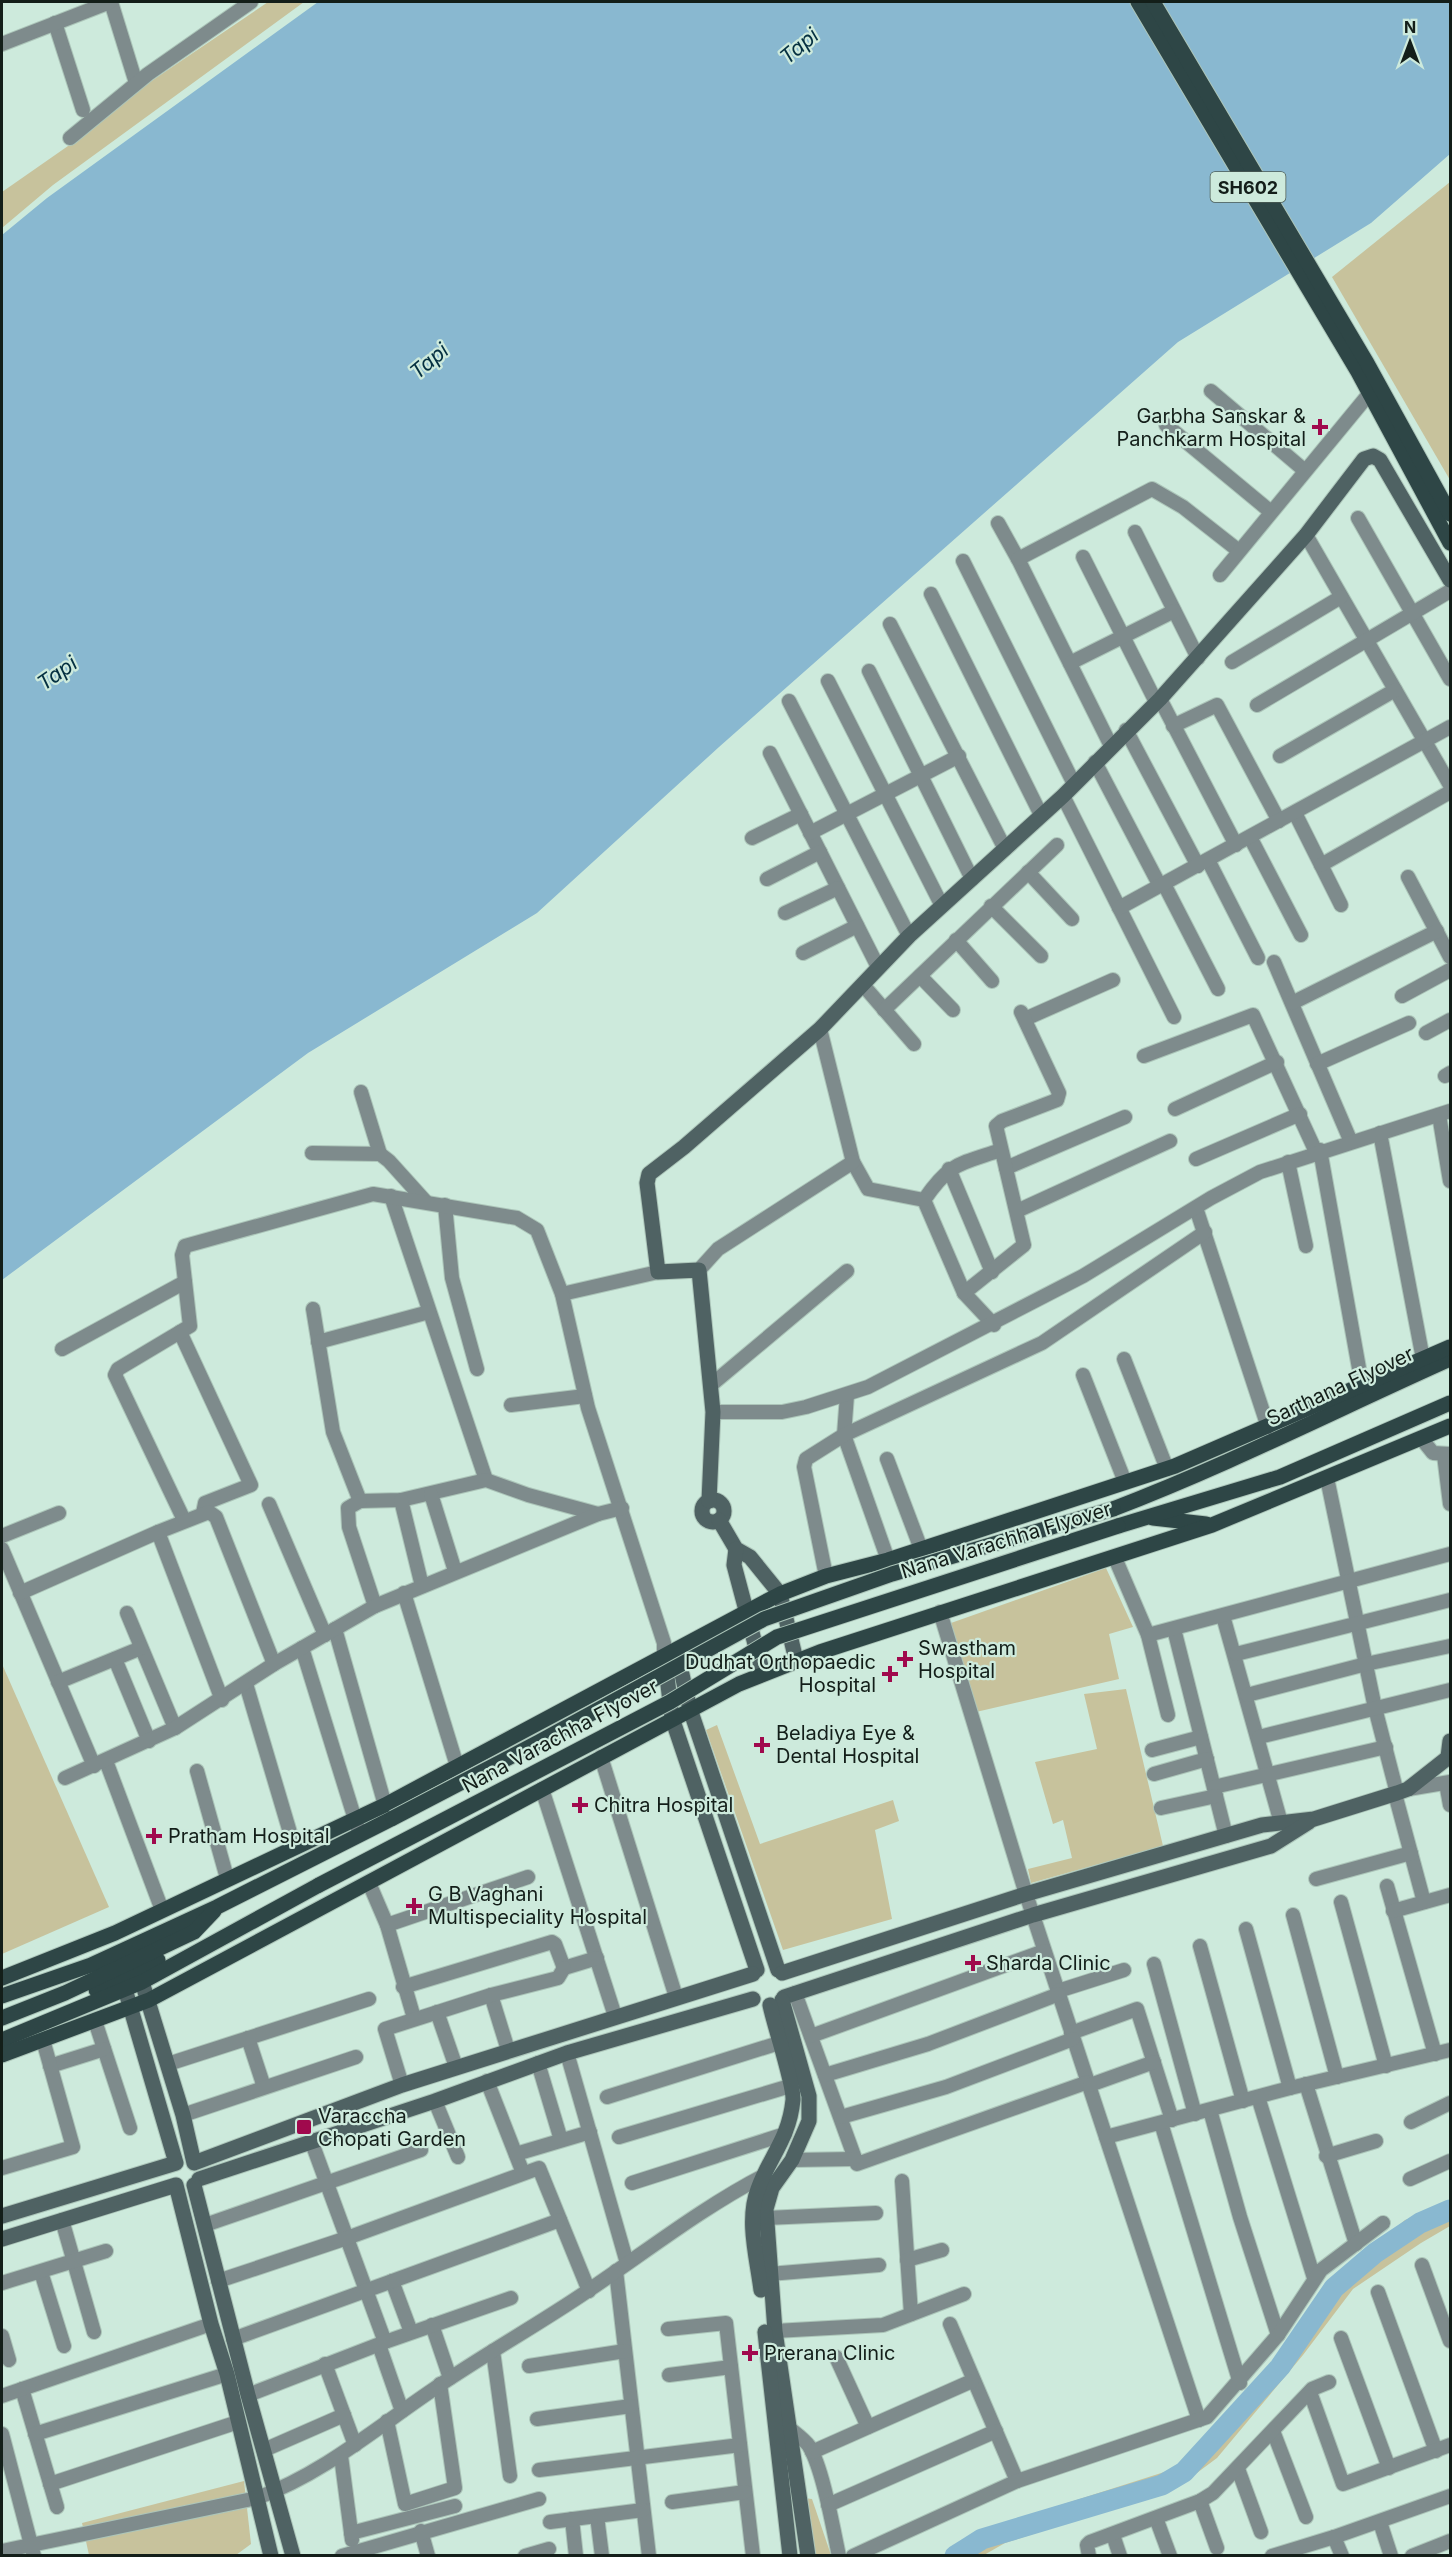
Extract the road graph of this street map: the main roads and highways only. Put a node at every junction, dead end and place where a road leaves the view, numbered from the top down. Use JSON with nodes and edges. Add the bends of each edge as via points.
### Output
{"nodes":[{"id":1,"x":1138,"y":2,"type":"edge"},
{"id":2,"x":1153,"y":2,"type":"edge"},
{"id":3,"x":1363,"y":368,"type":"junction"},
{"id":4,"x":1450,"y":514,"type":"edge"},
{"id":5,"x":1450,"y":543,"type":"edge"},
{"id":6,"x":1450,"y":1347,"type":"edge"},
{"id":7,"x":1450,"y":1359,"type":"edge"},
{"id":8,"x":1450,"y":1403,"type":"edge"},
{"id":9,"x":1450,"y":1426,"type":"edge"},
{"id":10,"x":1218,"y":1449,"type":"junction"},
{"id":11,"x":1247,"y":1452,"type":"junction"},
{"id":12,"x":1280,"y":1477,"type":"junction"},
{"id":13,"x":1194,"y":1478,"type":"junction"},
{"id":14,"x":1258,"y":1506,"type":"junction"},
{"id":15,"x":1147,"y":1517,"type":"junction"},
{"id":16,"x":1212,"y":1525,"type":"junction"},
{"id":17,"x":389,"y":1811,"type":"junction"},
{"id":18,"x":217,"y":1907,"type":"junction"},
{"id":19,"x":270,"y":1913,"type":"junction"},
{"id":20,"x":281,"y":1930,"type":"junction"},
{"id":21,"x":212,"y":1946,"type":"junction"},
{"id":22,"x":2,"y":1978,"type":"edge"},
{"id":23,"x":2,"y":1996,"type":"edge"},
{"id":24,"x":2,"y":2018,"type":"edge"},
{"id":25,"x":2,"y":2030,"type":"edge"},
{"id":26,"x":2,"y":2040,"type":"edge"},
{"id":27,"x":2,"y":2055,"type":"edge"}],
"edges":[{"from":1,"to":3,"type":"main road","number":"SH602"},
{"from":2,"to":3,"type":"main road","number":"SH602"},
{"from":3,"to":4,"type":"main road","number":"SH602"},
{"from":3,"to":5,"type":"main road","number":"SH602","via":[[1369,394]]},
{"from":6,"to":10,"type":"main road"},
{"from":7,"to":11,"type":"main road","name":"Sarthana Flyover"},
{"from":8,"to":12,"type":"main road"},
{"from":9,"to":14,"type":"main road"},
{"from":10,"to":11,"type":"main road"},
{"from":10,"to":13,"type":"main road"},
{"from":10,"to":17,"type":"main road","via":[[780,1594],[668,1650],[457,1766]]},
{"from":11,"to":13,"type":"main road","name":"Sarthana Flyover"},
{"from":12,"to":14,"type":"main road"},
{"from":12,"to":15,"type":"main road","name":"Nana Varachha Flyover"},
{"from":13,"to":17,"type":"main road","name":"Nana Varachha Flyover","bridge":true,"via":[[1113,1509],[892,1574],[764,1619],[539,1742]]},
{"from":14,"to":16,"type":"main road"},
{"from":15,"to":16,"type":"main road"},
{"from":15,"to":19,"type":"main road","name":"Nana Varachha Flyover","bridge":true,"via":[[777,1637],[670,1702]]},
{"from":16,"to":20,"type":"main road","via":[[940,1612],[763,1674],[672,1718]]},
{"from":17,"to":18,"type":"main road","name":"Nana Varachha Flyover","via":[[360,1834]]},
{"from":17,"to":22,"type":"main road","via":[[354,1818],[162,1910]]},
{"from":18,"to":23,"type":"main road","name":"Nana Varachha Flyover","via":[[91,1965]]},
{"from":18,"to":24,"type":"main road","via":[[194,1932]]},
{"from":19,"to":20,"type":"main road"},
{"from":19,"to":21,"type":"main road","name":"Nana Varachha Flyover"},
{"from":20,"to":27,"type":"main road","via":[[149,2000]]},
{"from":21,"to":25,"type":"main road","via":[[187,1945],[113,1983]]},
{"from":21,"to":26,"type":"main road","name":"Nana Varachha Flyover","via":[[142,1982]]}]}
